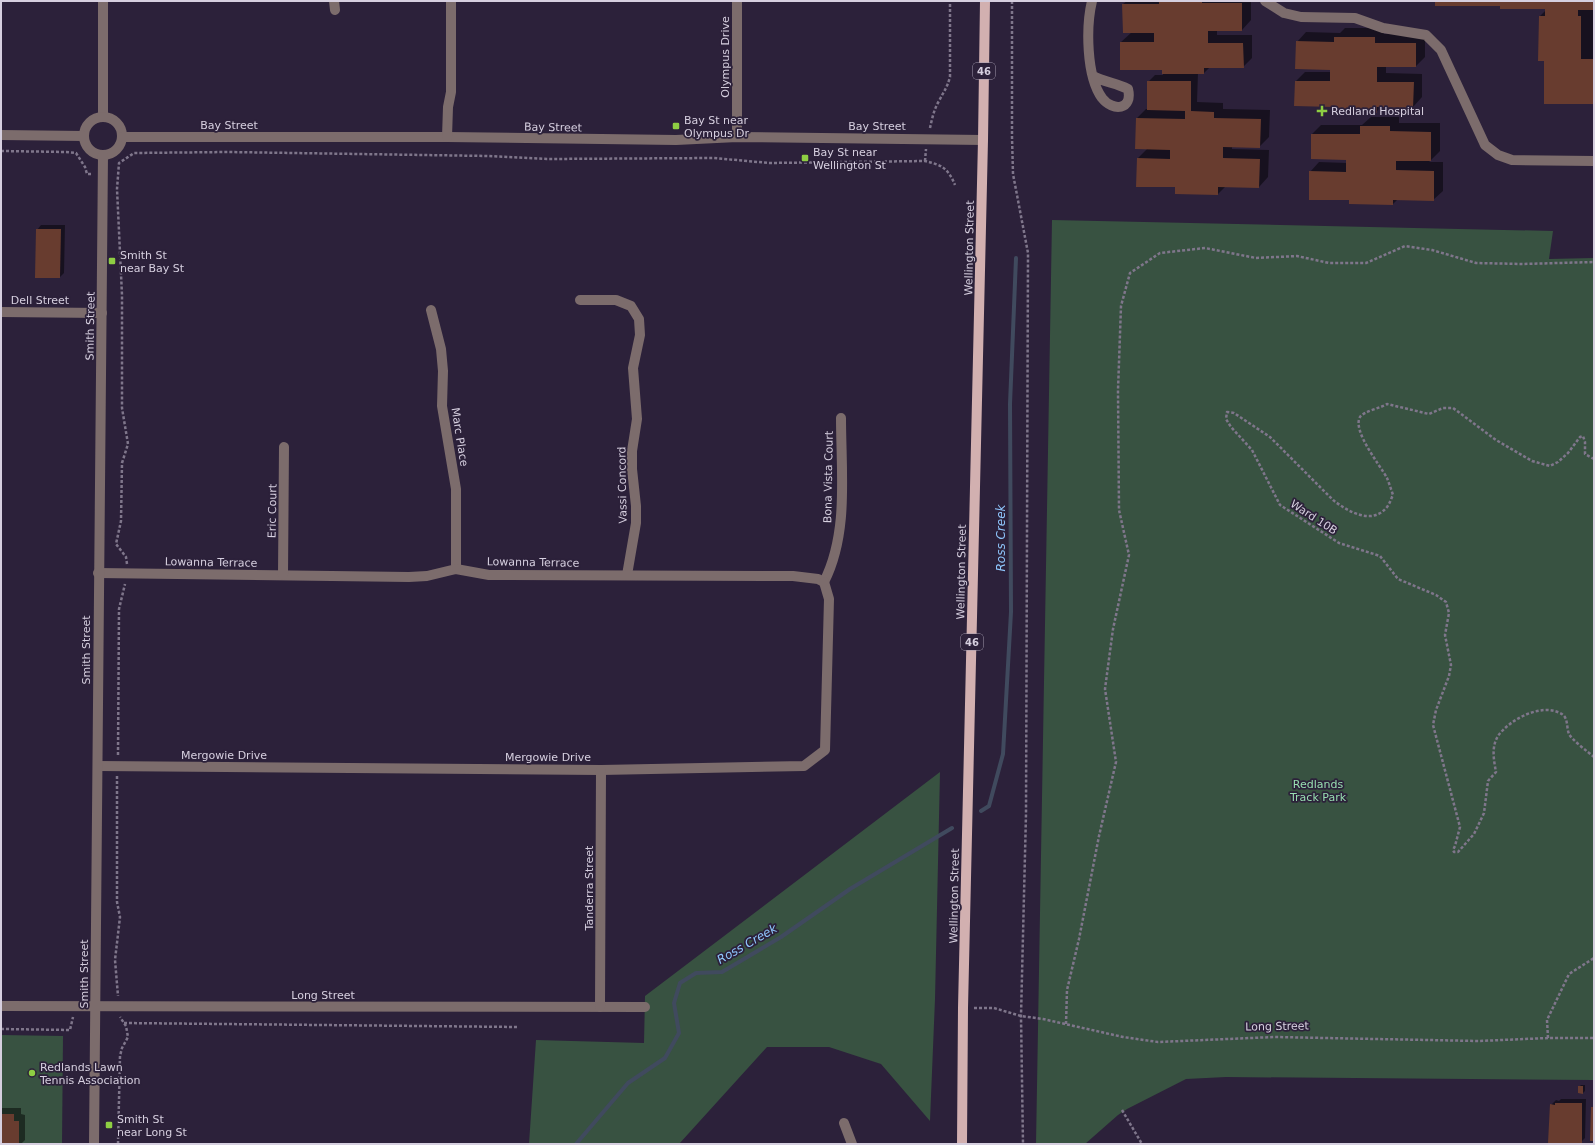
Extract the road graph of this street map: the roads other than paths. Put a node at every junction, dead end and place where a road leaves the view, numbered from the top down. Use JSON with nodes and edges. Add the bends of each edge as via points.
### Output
{"nodes":[{"id":1,"x":103,"y":1,"type":"edge"},
{"id":2,"x":451,"y":1,"type":"edge"},
{"id":3,"x":737,"y":1,"type":"edge"},
{"id":4,"x":985,"y":1,"type":"edge"},
{"id":5,"x":1092,"y":1,"type":"edge"},
{"id":6,"x":1265,"y":1,"type":"edge"},
{"id":7,"x":1093,"y":76,"type":"dead end"},
{"id":8,"x":103,"y":117,"type":"junction"},
{"id":9,"x":1,"y":135,"type":"edge"},
{"id":10,"x":84,"y":136,"type":"junction"},
{"id":11,"x":122,"y":137,"type":"junction"},
{"id":12,"x":447,"y":137,"type":"junction"},
{"id":13,"x":737,"y":137,"type":"junction"},
{"id":14,"x":983,"y":140,"type":"junction"},
{"id":15,"x":104,"y":155,"type":"junction"},
{"id":16,"x":1594,"y":161,"type":"edge"},
{"id":17,"x":580,"y":300,"type":"dead end"},
{"id":18,"x":432,"y":310,"type":"dead end"},
{"id":19,"x":1,"y":312,"type":"edge"},
{"id":20,"x":102,"y":313,"type":"junction"},
{"id":21,"x":841,"y":418,"type":"dead end"},
{"id":22,"x":284,"y":447,"type":"dead end"},
{"id":23,"x":456,"y":569,"type":"junction"},
{"id":24,"x":98,"y":573,"type":"junction"},
{"id":25,"x":283,"y":575,"type":"junction"},
{"id":26,"x":627,"y":575,"type":"junction"},
{"id":27,"x":824,"y":582,"type":"junction"},
{"id":28,"x":98,"y":766,"type":"junction"},
{"id":29,"x":601,"y":770,"type":"junction"},
{"id":30,"x":1,"y":1006,"type":"edge"},
{"id":31,"x":96,"y":1007,"type":"junction"},
{"id":32,"x":600,"y":1007,"type":"junction"},
{"id":33,"x":645,"y":1007,"type":"dead end"},
{"id":34,"x":844,"y":1123,"type":"dead end"},
{"id":35,"x":94,"y":1144,"type":"edge"},
{"id":36,"x":852,"y":1144,"type":"edge"},
{"id":37,"x":962,"y":1144,"type":"edge"}],
"edges":[{"from":1,"to":8,"type":"street"},
{"from":2,"to":12,"type":"street","via":[[451,92]]},
{"from":3,"to":13,"type":"street","name":"Olympus Drive"},
{"from":4,"to":14,"type":"main road","name":"Wellington Street","number":"46"},
{"from":5,"to":7,"type":"street","via":[[1089,20],[1089,61]]},
{"from":6,"to":16,"type":"street","via":[[1284,13],[1300,17],[1356,18],[1383,28],[1426,35],[1441,50],[1485,145],[1498,155],[1512,160]]},
{"from":8,"to":10,"type":"street","via":[[90,123],[84,131]]},
{"from":8,"to":11,"type":"street","via":[[115,121]]},
{"from":9,"to":10,"type":"street"},
{"from":10,"to":15,"type":"street","via":[[86,146],[90,150]]},
{"from":11,"to":12,"type":"street","name":"Bay Street"},
{"from":11,"to":15,"type":"street","via":[[117,150]]},
{"from":12,"to":13,"type":"street","name":"Bay Street","via":[[676,140]]},
{"from":13,"to":14,"type":"street","name":"Bay Street"},
{"from":14,"to":37,"type":"main road","name":"Wellington Street","number":"46"},
{"from":15,"to":20,"type":"street","name":"Smith Street"},
{"from":17,"to":26,"type":"street","name":"Vassi Concord","via":[[616,300],[631,306],[639,319],[640,335],[633,368],[637,419],[632,451],[636,523]]},
{"from":18,"to":23,"type":"street","name":"Marc Place","via":[[441,349],[442,406],[456,489]]},
{"from":19,"to":20,"type":"street","name":"Dell Street"},
{"from":20,"to":24,"type":"street","name":"Smith Street"},
{"from":21,"to":27,"type":"street","name":"Bona Vista Court","via":[[842,508],[835,555]]},
{"from":22,"to":25,"type":"street","name":"Eric Court"},
{"from":23,"to":25,"type":"street","name":"Lowanna Terrace","via":[[409,577]]},
{"from":23,"to":26,"type":"street","name":"Lowanna Terrace","via":[[489,575]]},
{"from":24,"to":25,"type":"street","name":"Lowanna Terrace"},
{"from":24,"to":28,"type":"street","name":"Smith Street"},
{"from":26,"to":27,"type":"street","name":"Lowanna Terrace","via":[[793,576]]},
{"from":27,"to":29,"type":"street","name":"Mergowie Drive","via":[[829,599],[825,750],[804,766]]},
{"from":28,"to":29,"type":"street","name":"Mergowie Drive"},
{"from":28,"to":31,"type":"street","name":"Smith Street"},
{"from":29,"to":32,"type":"street","name":"Tanderra Street"},
{"from":30,"to":31,"type":"street","name":"Long Street"},
{"from":31,"to":32,"type":"street","name":"Long Street"},
{"from":31,"to":35,"type":"street","name":"Smith Street"},
{"from":32,"to":33,"type":"street","name":"Long Street"},
{"from":34,"to":36,"type":"street"}]}
